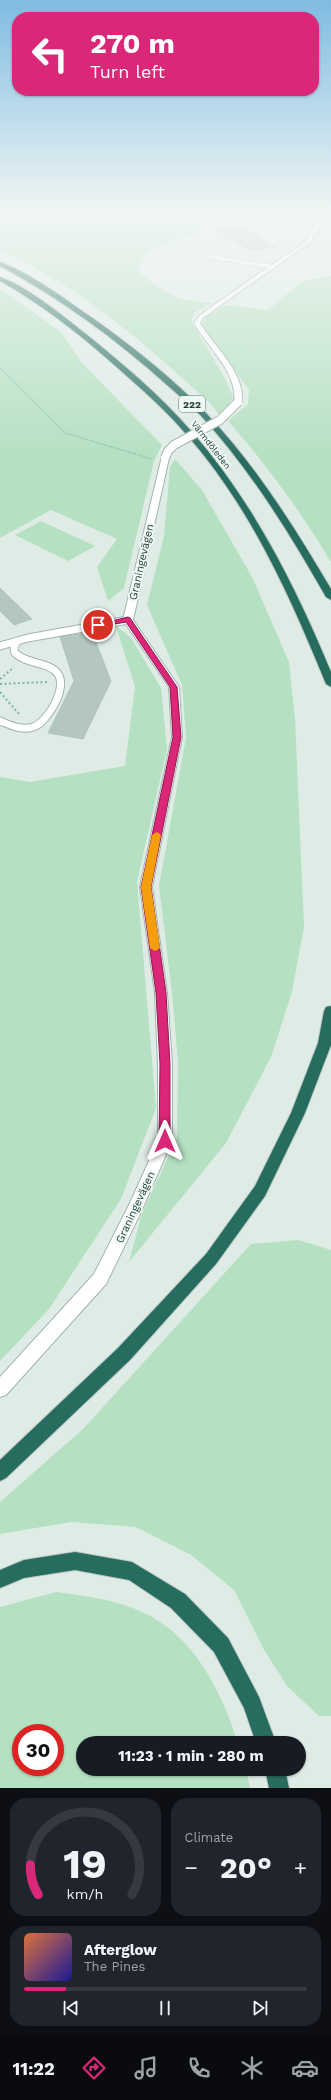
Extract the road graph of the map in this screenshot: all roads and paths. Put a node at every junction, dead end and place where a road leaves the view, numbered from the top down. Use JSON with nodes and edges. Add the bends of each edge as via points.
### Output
{"nodes":[{"id":1,"x":25,"y":294,"type":"edge"},
{"id":2,"x":53,"y":294,"type":"edge"},
{"id":3,"x":233,"y":294,"type":"edge"},
{"id":4,"x":0,"y":368,"type":"edge"},
{"id":5,"x":165,"y":459,"type":"junction"},
{"id":6,"x":331,"y":597,"type":"edge"},
{"id":7,"x":128,"y":620,"type":"junction"},
{"id":8,"x":17,"y":641,"type":"junction"},
{"id":9,"x":0,"y":646,"type":"edge"},
{"id":10,"x":62,"y":682,"type":"junction"},
{"id":11,"x":0,"y":684,"type":"edge"},
{"id":12,"x":331,"y":684,"type":"edge"},
{"id":13,"x":0,"y":692,"type":"edge"},
{"id":14,"x":0,"y":721,"type":"edge"},
{"id":15,"x":31,"y":728,"type":"junction"},
{"id":16,"x":331,"y":1012,"type":"edge"},
{"id":17,"x":0,"y":1389,"type":"edge"},
{"id":18,"x":0,"y":1472,"type":"edge"},
{"id":19,"x":0,"y":1579,"type":"edge"},
{"id":20,"x":263,"y":1736,"type":"edge"},
{"id":21,"x":276,"y":1776,"type":"edge"},
{"id":22,"x":279,"y":1788,"type":"edge"}],
"edges":[{"from":1,"to":12,"type":"highway","name":"Värmdöleden","number":"222","via":[[100,349],[163,404],[208,456],[244,508],[279,567],[312,635]]},
{"from":2,"to":6,"type":"highway","name":"Värmdöleden","number":"222","via":[[95,321],[141,357],[209,420],[269,496]]},
{"from":3,"to":5,"type":"street","name":"Graningevägen","bridge":true,"via":[[201,317],[198,323],[200,330],[235,380],[240,396],[238,402],[220,420],[174,445]]},
{"from":4,"to":5,"type":"path","via":[[65,433],[152,459]]},
{"from":5,"to":7,"type":"street","name":"Graningevägen"},
{"from":7,"to":8,"type":"lane"},
{"from":7,"to":17,"type":"street","name":"Graningevägen","via":[[174,687],[177,737],[146,887],[161,993],[165,1064],[165,1141],[100,1279]]},
{"from":8,"to":9,"type":"lane"},
{"from":8,"to":10,"type":"lane","via":[[14,652],[19,657],[53,668]]},
{"from":10,"to":11,"type":"path"},
{"from":10,"to":15,"type":"lane","via":[[62,689],[42,722]]},
{"from":13,"to":15,"type":"path"},
{"from":14,"to":15,"type":"lane","via":[[19,728]]},
{"from":16,"to":18,"type":"highway","via":[[325,1043],[298,1114],[260,1191],[211,1259],[124,1354]]},
{"from":19,"to":20,"type":"highway","via":[[24,1569],[74,1561],[132,1572],[178,1601],[221,1645],[252,1704]]},
{"from":21,"to":22,"type":"highway"}]}
